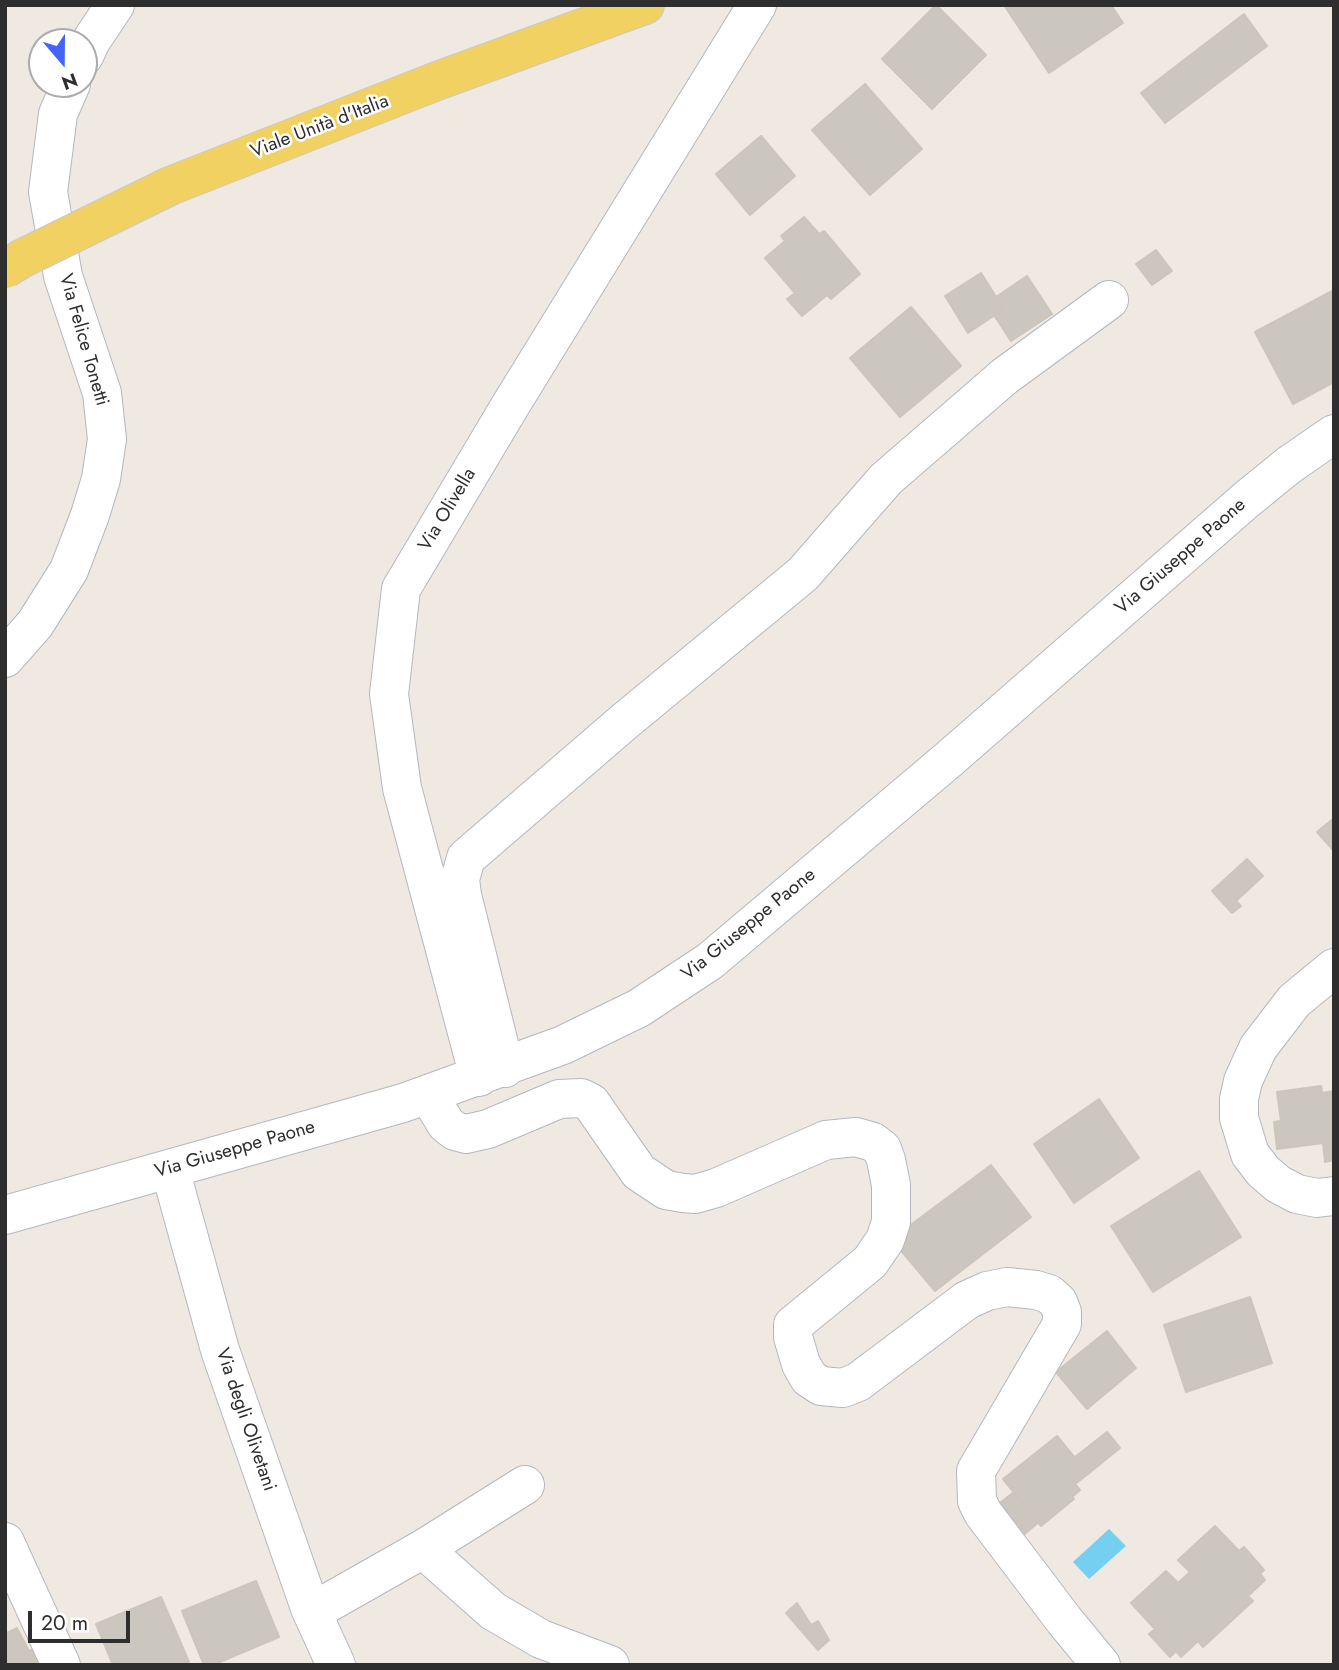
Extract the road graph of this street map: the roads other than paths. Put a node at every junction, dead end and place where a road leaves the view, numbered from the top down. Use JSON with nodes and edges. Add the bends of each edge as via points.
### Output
{"nodes":[{"id":1,"x":115,"y":5,"type":"edge"},
{"id":2,"x":645,"y":5,"type":"edge"},
{"id":3,"x":757,"y":5,"type":"edge"},
{"id":4,"x":98,"y":30,"type":"edge"},
{"id":5,"x":65,"y":98,"type":"edge"},
{"id":6,"x":5,"y":269,"type":"edge"},
{"id":7,"x":1109,"y":300,"type":"dead end"},
{"id":8,"x":1334,"y":434,"type":"edge"},
{"id":9,"x":5,"y":658,"type":"edge"},
{"id":10,"x":1334,"y":968,"type":"edge"},
{"id":11,"x":492,"y":1072,"type":"junction"},
{"id":12,"x":428,"y":1094,"type":"junction"},
{"id":13,"x":170,"y":1169,"type":"junction"},
{"id":14,"x":1334,"y":1196,"type":"edge"},
{"id":15,"x":5,"y":1215,"type":"edge"},
{"id":16,"x":525,"y":1485,"type":"dead end"},
{"id":17,"x":5,"y":1542,"type":"edge"},
{"id":18,"x":423,"y":1549,"type":"junction"},
{"id":19,"x":310,"y":1608,"type":"junction"},
{"id":20,"x":61,"y":1665,"type":"edge"},
{"id":21,"x":336,"y":1665,"type":"edge"},
{"id":22,"x":610,"y":1665,"type":"edge"},
{"id":23,"x":1101,"y":1665,"type":"edge"}],
"edges":[{"from":1,"to":4,"type":"street"},
{"from":2,"to":6,"type":"main road","name":"Viale Unità d'Italia","bridge":true,"via":[[170,186]]},
{"from":3,"to":11,"type":"street","name":"Via Olivella","via":[[401,589],[389,694],[402,788]]},
{"from":5,"to":9,"type":"street","name":"Via Felice Tonetti","via":[[58,114],[48,192],[63,276],[102,393],[107,439],[101,479],[69,570],[35,624]]},
{"from":7,"to":11,"type":"street","via":[[975,402],[886,480],[803,574],[466,858],[460,879]]},
{"from":8,"to":11,"type":"street","name":"Via Giuseppe Paone","via":[[1246,500],[710,961],[639,1008],[563,1045]]},
{"from":10,"to":14,"type":"street","via":[[1294,1001],[1258,1048],[1243,1081],[1239,1118],[1250,1154],[1278,1184],[1297,1194]]},
{"from":11,"to":12,"type":"street","name":"Via Giuseppe Paone"},
{"from":12,"to":13,"type":"street","name":"Via Giuseppe Paone"},
{"from":12,"to":23,"type":"street","via":[[446,1124],[466,1134],[559,1100],[581,1098],[591,1103],[639,1172],[666,1190],[683,1193],[716,1188],[825,1140],[856,1136],[882,1149],[891,1185],[891,1222],[885,1240],[870,1262],[793,1325],[801,1364],[821,1386],[843,1388],[858,1382],[967,1300],[987,1291],[1007,1287],[1036,1290],[1058,1302],[1062,1324],[976,1471],[977,1501]]},
{"from":13,"to":15,"type":"street","name":"Via Giuseppe Paone"},
{"from":13,"to":19,"type":"street","name":"Via degli Olivetani","via":[[220,1350]]},
{"from":16,"to":18,"type":"street"},
{"from":17,"to":20,"type":"street"},
{"from":18,"to":19,"type":"street","via":[[326,1604]]},
{"from":18,"to":22,"type":"street","via":[[493,1611],[541,1639]]},
{"from":19,"to":21,"type":"street","name":"Via degli Olivetani"}]}
